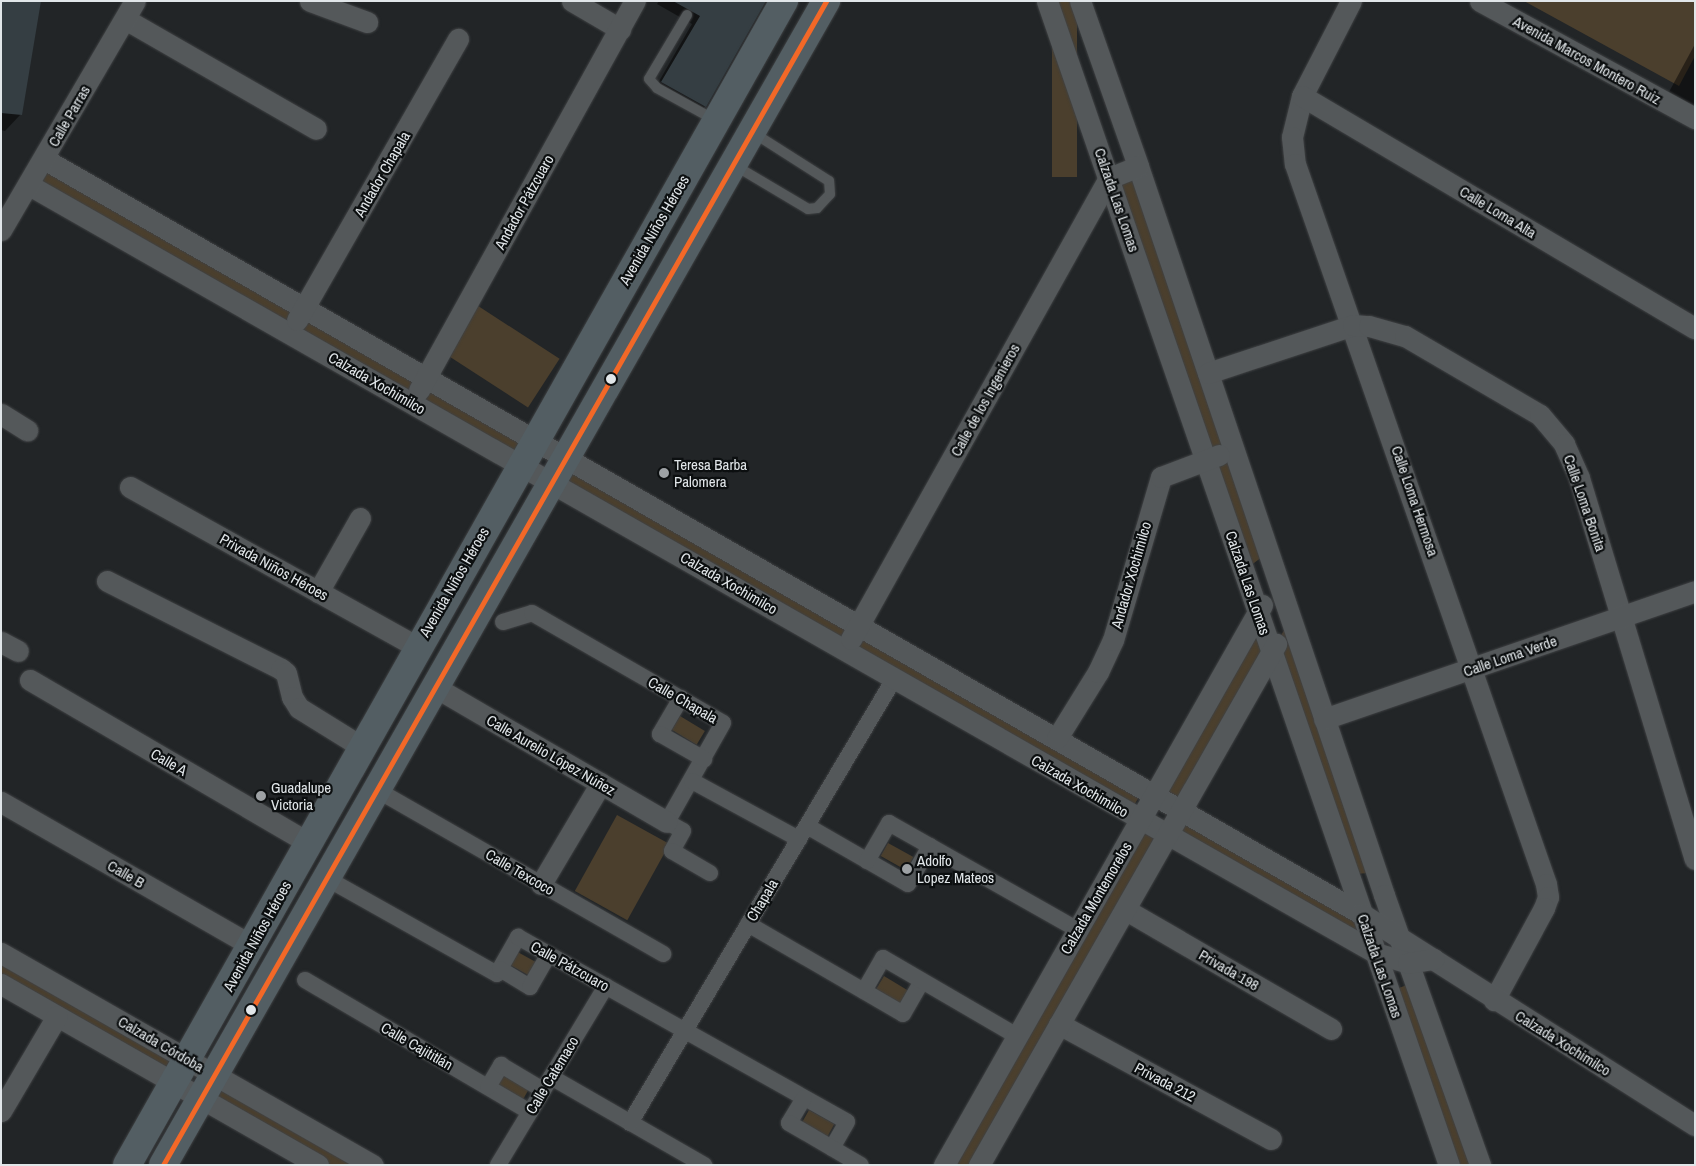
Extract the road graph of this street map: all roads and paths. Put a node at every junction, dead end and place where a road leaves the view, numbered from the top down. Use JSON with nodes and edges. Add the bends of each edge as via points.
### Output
{"nodes":[{"id":1,"x":572,"y":1,"type":"edge"},
{"id":2,"x":635,"y":1,"type":"edge"},
{"id":3,"x":784,"y":1,"type":"edge"},
{"id":4,"x":826,"y":1,"type":"edge"},
{"id":5,"x":1047,"y":1,"type":"edge"},
{"id":6,"x":1080,"y":1,"type":"edge"},
{"id":7,"x":1352,"y":1,"type":"edge"},
{"id":8,"x":1480,"y":1,"type":"edge"},
{"id":9,"x":316,"y":3,"type":"edge"},
{"id":10,"x":130,"y":10,"type":"edge"},
{"id":11,"x":688,"y":15,"type":"dead end"},
{"id":12,"x":367,"y":22,"type":"dead end"},
{"id":13,"x":620,"y":29,"type":"junction"},
{"id":14,"x":458,"y":39,"type":"dead end"},
{"id":15,"x":1302,"y":96,"type":"junction"},
{"id":16,"x":1695,"y":118,"type":"edge"},
{"id":17,"x":716,"y":120,"type":"junction"},
{"id":18,"x":316,"y":129,"type":"dead end"},
{"id":19,"x":752,"y":132,"type":"junction"},
{"id":20,"x":44,"y":159,"type":"junction"},
{"id":21,"x":733,"y":165,"type":"junction"},
{"id":22,"x":1138,"y":166,"type":"junction"},
{"id":23,"x":1109,"y":178,"type":"junction"},
{"id":24,"x":29,"y":185,"type":"junction"},
{"id":25,"x":126,"y":206,"type":"junction"},
{"id":26,"x":1,"y":230,"type":"edge"},
{"id":27,"x":109,"y":230,"type":"junction"},
{"id":28,"x":211,"y":255,"type":"junction"},
{"id":29,"x":197,"y":280,"type":"junction"},
{"id":30,"x":305,"y":309,"type":"junction"},
{"id":31,"x":1353,"y":325,"type":"junction"},
{"id":32,"x":1695,"y":328,"type":"edge"},
{"id":33,"x":288,"y":332,"type":"junction"},
{"id":34,"x":1208,"y":373,"type":"junction"},
{"id":35,"x":425,"y":378,"type":"junction"},
{"id":36,"x":411,"y":403,"type":"junction"},
{"id":37,"x":1,"y":414,"type":"edge"},
{"id":38,"x":28,"y":430,"type":"dead end"},
{"id":39,"x":534,"y":441,"type":"junction"},
{"id":40,"x":1234,"y":450,"type":"junction"},
{"id":41,"x":1206,"y":459,"type":"junction"},
{"id":42,"x":520,"y":465,"type":"junction"},
{"id":43,"x":559,"y":471,"type":"junction"},
{"id":44,"x":130,"y":487,"type":"dead end"},
{"id":45,"x":360,"y":518,"type":"dead end"},
{"id":46,"x":1277,"y":579,"type":"junction"},
{"id":47,"x":107,"y":581,"type":"dead end"},
{"id":48,"x":1695,"y":591,"type":"edge"},
{"id":49,"x":318,"y":592,"type":"junction"},
{"id":50,"x":1258,"y":612,"type":"junction"},
{"id":51,"x":1621,"y":617,"type":"junction"},
{"id":52,"x":1291,"y":619,"type":"junction"},
{"id":53,"x":503,"y":622,"type":"dead end"},
{"id":54,"x":858,"y":628,"type":"junction"},
{"id":55,"x":417,"y":647,"type":"junction"},
{"id":56,"x":844,"y":649,"type":"junction"},
{"id":57,"x":1271,"y":652,"type":"junction"},
{"id":58,"x":1474,"y":669,"type":"junction"},
{"id":59,"x":894,"y":679,"type":"junction"},
{"id":60,"x":30,"y":680,"type":"dead end"},
{"id":61,"x":435,"y":687,"type":"junction"},
{"id":62,"x":681,"y":698,"type":"junction"},
{"id":63,"x":1324,"y":719,"type":"junction"},
{"id":64,"x":1057,"y":738,"type":"junction"},
{"id":65,"x":362,"y":747,"type":"junction"},
{"id":66,"x":704,"y":759,"type":"junction"},
{"id":67,"x":692,"y":781,"type":"junction"},
{"id":68,"x":601,"y":783,"type":"junction"},
{"id":69,"x":376,"y":790,"type":"junction"},
{"id":70,"x":1154,"y":796,"type":"junction"},
{"id":71,"x":1,"y":802,"type":"edge"},
{"id":72,"x":1181,"y":811,"type":"junction"},
{"id":73,"x":1140,"y":820,"type":"junction"},
{"id":74,"x":668,"y":822,"type":"junction"},
{"id":75,"x":803,"y":832,"type":"junction"},
{"id":76,"x":1167,"y":836,"type":"junction"},
{"id":77,"x":309,"y":843,"type":"junction"},
{"id":78,"x":930,"y":846,"type":"junction"},
{"id":79,"x":1695,"y":859,"type":"edge"},
{"id":80,"x":867,"y":861,"type":"junction"},
{"id":81,"x":710,"y":873,"type":"dead end"},
{"id":82,"x":326,"y":878,"type":"junction"},
{"id":83,"x":541,"y":884,"type":"junction"},
{"id":84,"x":1126,"y":910,"type":"junction"},
{"id":85,"x":1362,"y":914,"type":"junction"},
{"id":86,"x":748,"y":924,"type":"junction"},
{"id":87,"x":1078,"y":930,"type":"junction"},
{"id":88,"x":1400,"y":938,"type":"junction"},
{"id":89,"x":252,"y":946,"type":"junction"},
{"id":90,"x":1,"y":953,"type":"edge"},
{"id":91,"x":1376,"y":953,"type":"junction"},
{"id":92,"x":549,"y":954,"type":"junction"},
{"id":93,"x":663,"y":954,"type":"dead end"},
{"id":94,"x":1434,"y":959,"type":"junction"},
{"id":95,"x":1408,"y":963,"type":"junction"},
{"id":96,"x":500,"y":969,"type":"junction"},
{"id":97,"x":305,"y":980,"type":"dead end"},
{"id":98,"x":922,"y":981,"type":"junction"},
{"id":99,"x":1,"y":984,"type":"edge"},
{"id":100,"x":606,"y":986,"type":"junction"},
{"id":101,"x":864,"y":991,"type":"junction"},
{"id":102,"x":1494,"y":1000,"type":"junction"},
{"id":103,"x":58,"y":1016,"type":"junction"},
{"id":104,"x":1059,"y":1024,"type":"junction"},
{"id":105,"x":1331,"y":1029,"type":"dead end"},
{"id":106,"x":686,"y":1031,"type":"junction"},
{"id":107,"x":1017,"y":1036,"type":"junction"},
{"id":108,"x":182,"y":1071,"type":"junction"},
{"id":109,"x":547,"y":1083,"type":"junction"},
{"id":110,"x":208,"y":1086,"type":"junction"},
{"id":111,"x":488,"y":1087,"type":"junction"},
{"id":112,"x":986,"y":1092,"type":"junction"},
{"id":113,"x":804,"y":1098,"type":"junction"},
{"id":114,"x":1012,"y":1107,"type":"junction"},
{"id":115,"x":1,"y":1111,"type":"edge"},
{"id":116,"x":530,"y":1112,"type":"junction"},
{"id":117,"x":630,"y":1123,"type":"junction"},
{"id":118,"x":1695,"y":1125,"type":"edge"},
{"id":119,"x":1271,"y":1139,"type":"dead end"},
{"id":120,"x":832,"y":1148,"type":"junction"},
{"id":121,"x":697,"y":1163,"type":"edge"},
{"id":122,"x":127,"y":1165,"type":"edge"},
{"id":123,"x":163,"y":1165,"type":"edge"},
{"id":124,"x":318,"y":1165,"type":"edge"},
{"id":125,"x":373,"y":1165,"type":"edge"},
{"id":126,"x":498,"y":1165,"type":"edge"},
{"id":127,"x":861,"y":1165,"type":"edge"},
{"id":128,"x":944,"y":1165,"type":"edge"},
{"id":129,"x":979,"y":1165,"type":"edge"},
{"id":130,"x":1449,"y":1165,"type":"edge"},
{"id":131,"x":1480,"y":1165,"type":"edge"}],
"edges":[{"from":1,"to":13,"type":"street"},
{"from":2,"to":13,"type":"street","name":"Andador Pátzcuaro"},
{"from":3,"to":17,"type":"main road","name":"Avenida Niños Héroes"},
{"from":4,"to":19,"type":"main road","name":"Avenida Niños Héroes"},
{"from":5,"to":23,"type":"street","name":"Calzada Las Lomas"},
{"from":6,"to":22,"type":"street","name":"Calzada Las Lomas"},
{"from":7,"to":15,"type":"street","name":"Calle Loma Hermosa"},
{"from":8,"to":16,"type":"street","name":"Avenida Marcos Montero Ruiz"},
{"from":9,"to":12,"type":"street"},
{"from":10,"to":18,"type":"street"},
{"from":10,"to":20,"type":"street","name":"Calle Parras"},
{"from":11,"to":17,"type":"lane","via":[[649,79],[656,88]]},
{"from":13,"to":35,"type":"street","name":"Andador Pátzcuaro"},
{"from":14,"to":30,"type":"street","name":"Andador Chapala"},
{"from":15,"to":31,"type":"street","name":"Calle Loma Hermosa","via":[[1292,137],[1295,164]]},
{"from":15,"to":32,"type":"street","name":"Calle Loma Alta"},
{"from":17,"to":39,"type":"main road","name":"Avenida Niños Héroes"},
{"from":19,"to":21,"type":"main road","name":"Avenida Niños Héroes"},
{"from":19,"to":21,"type":"lane","via":[[829,181],[830,194],[817,208],[808,209]]},
{"from":20,"to":24,"type":"street","name":"Calle Parras"},
{"from":20,"to":25,"type":"street","name":"Calzada Xochimilco"},
{"from":21,"to":43,"type":"main road","name":"Avenida Niños Héroes"},
{"from":22,"to":23,"type":"street"},
{"from":22,"to":34,"type":"street","name":"Calzada Las Lomas"},
{"from":23,"to":41,"type":"street","name":"Calzada Las Lomas"},
{"from":23,"to":54,"type":"street","name":"Calle de los Ingenieros"},
{"from":24,"to":26,"type":"street","name":"Calle Parras"},
{"from":24,"to":27,"type":"street","name":"Calzada Xochimilco"},
{"from":25,"to":27,"type":"street"},
{"from":25,"to":28,"type":"street","name":"Calzada Xochimilco"},
{"from":27,"to":29,"type":"street","name":"Calzada Xochimilco"},
{"from":28,"to":29,"type":"street"},
{"from":28,"to":30,"type":"street","name":"Calzada Xochimilco"},
{"from":29,"to":33,"type":"street","name":"Calzada Xochimilco"},
{"from":30,"to":33,"type":"street","name":"Andador Chapala"},
{"from":30,"to":35,"type":"street","name":"Calzada Xochimilco"},
{"from":31,"to":34,"type":"street","name":"Calle Loma Bonita"},
{"from":31,"to":51,"type":"street","name":"Calle Loma Bonita","via":[[1384,328],[1405,336],[1529,407],[1548,424],[1564,444],[1579,478]]},
{"from":31,"to":58,"type":"street","name":"Calle Loma Hermosa"},
{"from":33,"to":36,"type":"street","name":"Calzada Xochimilco"},
{"from":34,"to":40,"type":"street","name":"Calzada Las Lomas"},
{"from":35,"to":36,"type":"street","name":"Andador Pátzcuaro"},
{"from":35,"to":39,"type":"street","name":"Calzada Xochimilco"},
{"from":36,"to":42,"type":"street","name":"Calzada Xochimilco"},
{"from":37,"to":38,"type":"street"},
{"from":39,"to":42,"type":"main road","name":"Avenida Niños Héroes"},
{"from":39,"to":43,"type":"street","name":"Calzada Xochimilco"},
{"from":40,"to":41,"type":"street","name":"Andador Xochimilco"},
{"from":40,"to":46,"type":"street","name":"Calzada Las Lomas"},
{"from":41,"to":50,"type":"street","name":"Calzada Las Lomas"},
{"from":41,"to":64,"type":"street","name":"Andador Xochimilco","via":[[1161,477],[1113,640],[1098,672]]},
{"from":42,"to":43,"type":"street","name":"Calzada Xochimilco"},
{"from":42,"to":55,"type":"main road","name":"Avenida Niños Héroes"},
{"from":43,"to":54,"type":"street","name":"Calzada Xochimilco"},
{"from":43,"to":56,"type":"street","name":"Calzada Xochimilco"},
{"from":43,"to":61,"type":"main road","name":"Avenida Niños Héroes"},
{"from":44,"to":49,"type":"street","name":"Privada Niños Héroes"},
{"from":45,"to":49,"type":"street"},
{"from":46,"to":50,"type":"street","name":"Calzada Montemorelos"},
{"from":46,"to":52,"type":"street","name":"Calzada Las Lomas"},
{"from":47,"to":65,"type":"street","via":[[286,673],[299,708]]},
{"from":48,"to":51,"type":"street","name":"Calle Loma Verde"},
{"from":49,"to":55,"type":"street","name":"Privada Niños Héroes"},
{"from":50,"to":57,"type":"street","name":"Calzada Las Lomas"},
{"from":50,"to":70,"type":"street","name":"Calzada Montemorelos"},
{"from":51,"to":58,"type":"street","name":"Calle Loma Verde"},
{"from":51,"to":79,"type":"street","name":"Calle Loma Bonita"},
{"from":52,"to":57,"type":"street","name":"Calzada Montemorelos"},
{"from":52,"to":63,"type":"street","name":"Calzada Las Lomas"},
{"from":53,"to":62,"type":"street","name":"Calle Chapala","via":[[532,613]]},
{"from":54,"to":56,"type":"street","name":"Calle de los Ingenieros"},
{"from":54,"to":64,"type":"street","name":"Calzada Xochimilco"},
{"from":55,"to":65,"type":"main road","name":"Avenida Niños Héroes"},
{"from":56,"to":59,"type":"street","name":"Calzada Xochimilco"},
{"from":57,"to":72,"type":"street","name":"Calzada Montemorelos"},
{"from":57,"to":85,"type":"street","name":"Calzada Las Lomas"},
{"from":58,"to":63,"type":"street","name":"Calle Loma Verde"},
{"from":58,"to":102,"type":"street","name":"Calle Loma Hermosa","via":[[1548,897]]},
{"from":59,"to":73,"type":"street","name":"Calzada Xochimilco"},
{"from":59,"to":75,"type":"street","name":"Chapala"},
{"from":60,"to":77,"type":"street","name":"Calle A"},
{"from":61,"to":68,"type":"street","name":"Calle Aurelio López Núñez"},
{"from":61,"to":69,"type":"main road","name":"Avenida Niños Héroes"},
{"from":62,"to":66,"type":"street","name":"Calle Chapala","via":[[723,723]]},
{"from":62,"to":66,"type":"street","via":[[660,734]]},
{"from":63,"to":88,"type":"street","name":"Calzada Las Lomas"},
{"from":64,"to":70,"type":"street","name":"Calzada Xochimilco"},
{"from":65,"to":77,"type":"main road","name":"Avenida Niños Héroes"},
{"from":66,"to":67,"type":"street","name":"Calle Chapala"},
{"from":67,"to":74,"type":"street","name":"Calle Chapala"},
{"from":67,"to":75,"type":"street"},
{"from":68,"to":74,"type":"street","name":"Calle Aurelio López Núñez"},
{"from":68,"to":83,"type":"street"},
{"from":69,"to":82,"type":"main road","name":"Avenida Niños Héroes"},
{"from":69,"to":83,"type":"street","name":"Calle Texcoco"},
{"from":70,"to":72,"type":"street","name":"Calzada Xochimilco"},
{"from":70,"to":73,"type":"street","name":"Calzada Montemorelos"},
{"from":71,"to":89,"type":"street","name":"Calle B"},
{"from":72,"to":76,"type":"street","name":"Calzada Montemorelos"},
{"from":72,"to":85,"type":"street","name":"Calzada Xochimilco"},
{"from":73,"to":76,"type":"street","name":"Calzada Xochimilco"},
{"from":73,"to":87,"type":"street","name":"Calzada Montemorelos"},
{"from":74,"to":81,"type":"street","via":[[683,831],[672,851]]},
{"from":75,"to":80,"type":"street"},
{"from":75,"to":86,"type":"street","name":"Chapala"},
{"from":76,"to":84,"type":"street","name":"Calzada Montemorelos"},
{"from":76,"to":91,"type":"street","name":"Calzada Xochimilco"},
{"from":77,"to":89,"type":"main road","name":"Avenida Niños Héroes"},
{"from":78,"to":80,"type":"street","via":[[889,823]]},
{"from":78,"to":80,"type":"street","via":[[908,884]]},
{"from":78,"to":87,"type":"street"},
{"from":82,"to":96,"type":"street","via":[[497,974]]},
{"from":82,"to":110,"type":"main road","name":"Avenida Niños Héroes"},
{"from":83,"to":93,"type":"street","name":"Calle Texcoco"},
{"from":84,"to":104,"type":"street","name":"Calzada Montemorelos"},
{"from":84,"to":105,"type":"street","name":"Privada 198"},
{"from":85,"to":88,"type":"street","name":"Calzada Xochimilco"},
{"from":85,"to":91,"type":"street","name":"Calzada Las Lomas"},
{"from":86,"to":101,"type":"street"},
{"from":86,"to":106,"type":"street","name":"Chapala"},
{"from":87,"to":107,"type":"street","name":"Calzada Montemorelos"},
{"from":88,"to":94,"type":"street","name":"Calzada Xochimilco"},
{"from":88,"to":95,"type":"street","name":"Calzada Las Lomas"},
{"from":89,"to":108,"type":"main road","name":"Avenida Niños Héroes"},
{"from":90,"to":108,"type":"street","name":"Calzada Córdoba"},
{"from":91,"to":95,"type":"street","name":"Calzada Xochimilco"},
{"from":91,"to":130,"type":"street","name":"Calzada Las Lomas"},
{"from":92,"to":96,"type":"street","name":"Calle Pátzcuaro","via":[[518,937]]},
{"from":92,"to":96,"type":"street","via":[[530,987]]},
{"from":92,"to":100,"type":"street","name":"Calle Pátzcuaro"},
{"from":94,"to":95,"type":"street","name":"Calzada Xochimilco"},
{"from":94,"to":102,"type":"street","name":"Calzada Xochimilco"},
{"from":95,"to":131,"type":"street","name":"Calzada Las Lomas"},
{"from":97,"to":111,"type":"street","name":"Calle Cajititlán"},
{"from":98,"to":101,"type":"street","via":[[883,958]]},
{"from":98,"to":101,"type":"street","via":[[904,1014]]},
{"from":98,"to":107,"type":"street"},
{"from":99,"to":103,"type":"street","name":"Calzada Córdoba"},
{"from":100,"to":106,"type":"street","name":"Calle Pátzcuaro"},
{"from":100,"to":109,"type":"street","name":"Calle Catemaco"},
{"from":102,"to":118,"type":"street","name":"Calzada Xochimilco"},
{"from":103,"to":108,"type":"street","name":"Calzada Córdoba"},
{"from":103,"to":115,"type":"street"},
{"from":104,"to":114,"type":"street","name":"Calzada Montemorelos"},
{"from":104,"to":119,"type":"street","name":"Privada 212"},
{"from":106,"to":113,"type":"street","name":"Calle Pátzcuaro"},
{"from":106,"to":117,"type":"street","name":"Chapala"},
{"from":107,"to":112,"type":"street","name":"Calzada Montemorelos"},
{"from":108,"to":110,"type":"street","name":"Calzada Córdoba"},
{"from":108,"to":122,"type":"main road","name":"Avenida Niños Héroes"},
{"from":109,"to":111,"type":"street","via":[[501,1065]]},
{"from":109,"to":116,"type":"street","name":"Calle Catemaco"},
{"from":109,"to":117,"type":"street"},
{"from":110,"to":123,"type":"main road","name":"Avenida Niños Héroes"},
{"from":110,"to":124,"type":"street","name":"Calzada Córdoba"},
{"from":110,"to":125,"type":"street","name":"Calzada Córdoba"},
{"from":111,"to":116,"type":"street","name":"Calle Cajititlán"},
{"from":112,"to":114,"type":"street"},
{"from":112,"to":128,"type":"street","name":"Calzada Montemorelos"},
{"from":113,"to":120,"type":"street","via":[[789,1123]]},
{"from":113,"to":120,"type":"street","name":"Calle Pátzcuaro","via":[[847,1122]]},
{"from":114,"to":129,"type":"street","name":"Calzada Montemorelos"},
{"from":116,"to":126,"type":"street","name":"Calle Catemaco"},
{"from":117,"to":121,"type":"street"},
{"from":120,"to":127,"type":"street"}]}
